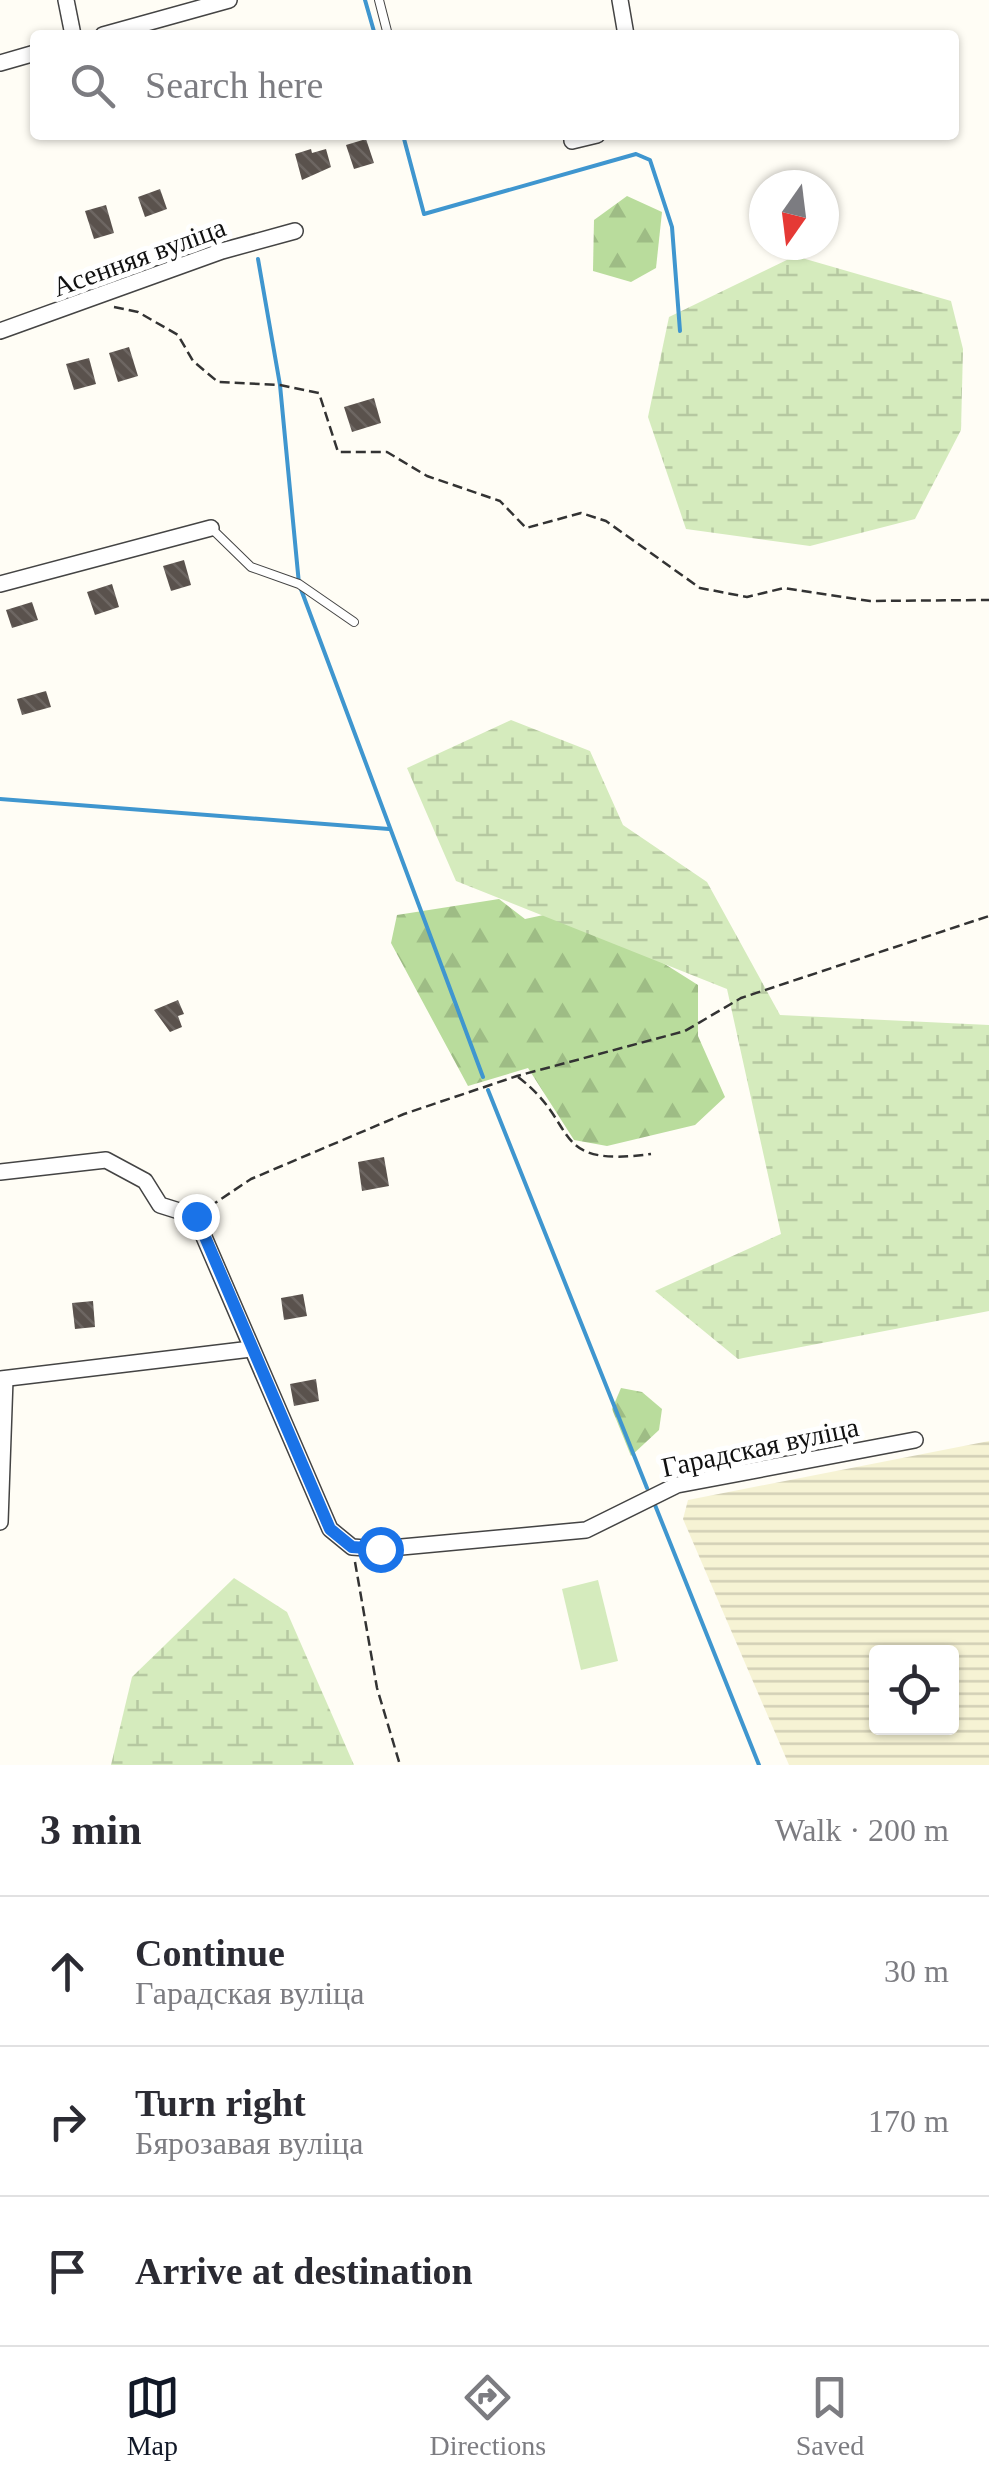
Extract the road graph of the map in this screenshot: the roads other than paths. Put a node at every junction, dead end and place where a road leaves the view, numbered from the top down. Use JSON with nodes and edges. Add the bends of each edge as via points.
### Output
{"nodes":[{"id":1,"x":66,"y":0,"type":"edge"},
{"id":2,"x":229,"y":0,"type":"edge"},
{"id":3,"x":378,"y":0,"type":"edge"},
{"id":4,"x":620,"y":0,"type":"edge"},
{"id":5,"x":72,"y":30,"type":"edge"},
{"id":6,"x":120,"y":30,"type":"edge"},
{"id":7,"x":387,"y":30,"type":"edge"},
{"id":8,"x":625,"y":30,"type":"edge"},
{"id":9,"x":30,"y":54,"type":"edge"},
{"id":10,"x":0,"y":63,"type":"edge"},
{"id":11,"x":576,"y":140,"type":"edge"},
{"id":12,"x":572,"y":141,"type":"dead end"},
{"id":13,"x":295,"y":231,"type":"dead end"},
{"id":14,"x":0,"y":331,"type":"edge"},
{"id":15,"x":211,"y":528,"type":"joint"},
{"id":16,"x":0,"y":584,"type":"edge"},
{"id":17,"x":354,"y":622,"type":"dead end"},
{"id":18,"x":0,"y":1172,"type":"edge"},
{"id":19,"x":251,"y":1349,"type":"junction"},
{"id":20,"x":3,"y":1379,"type":"edge"},
{"id":21,"x":916,"y":1440,"type":"dead end"},
{"id":22,"x":0,"y":1522,"type":"edge"}],
"edges":[{"from":1,"to":5,"type":"street"},
{"from":2,"to":6,"type":"street"},
{"from":3,"to":7,"type":"lane"},
{"from":4,"to":8,"type":"street"},
{"from":9,"to":10,"type":"street"},
{"from":11,"to":12,"type":"street"},
{"from":13,"to":14,"type":"street","name":"Асенняя вуліца"},
{"from":15,"to":16,"type":"street"},
{"from":15,"to":17,"type":"lane","via":[[251,567],[299,584]]},
{"from":18,"to":19,"type":"street","via":[[106,1160],[144,1182],[160,1205],[196,1216]]},
{"from":19,"to":20,"type":"street"},
{"from":19,"to":21,"type":"street","name":"Гарадская вуліца","via":[[330,1529],[352,1547],[586,1530],[676,1484]]},
{"from":20,"to":22,"type":"street"}]}
